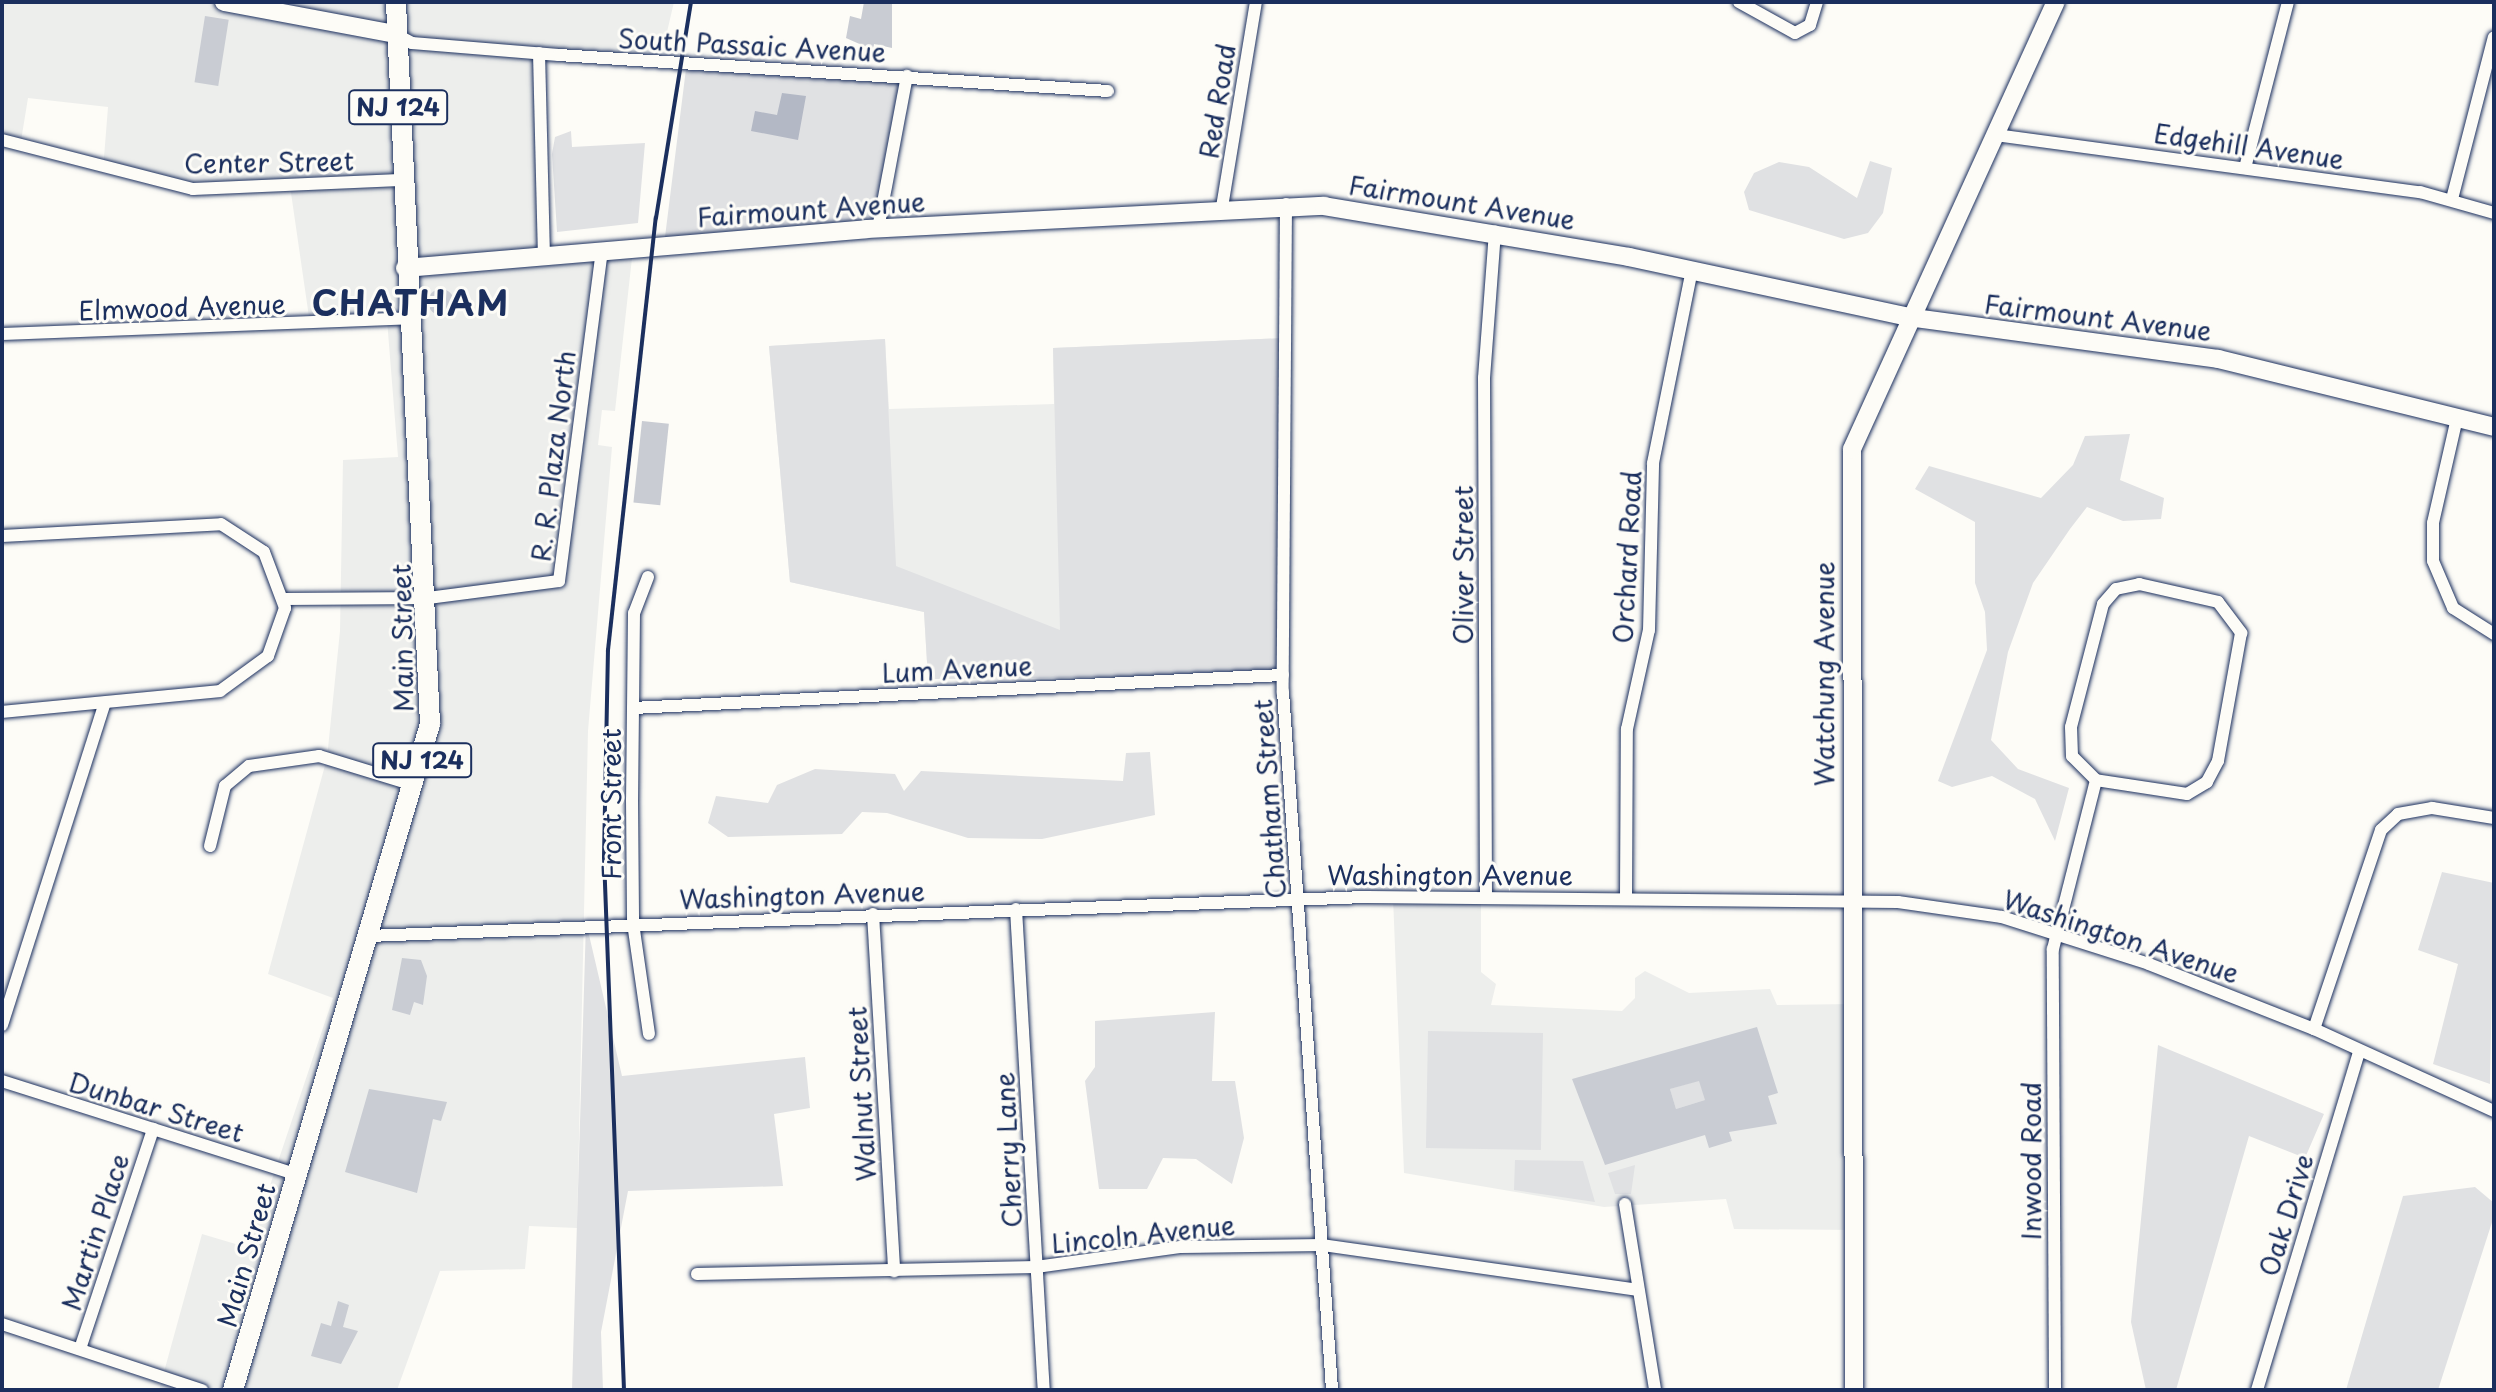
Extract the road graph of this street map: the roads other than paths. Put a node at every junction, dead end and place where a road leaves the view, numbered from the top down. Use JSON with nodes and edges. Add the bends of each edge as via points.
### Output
{"nodes":[{"id":1,"x":224,"y":2,"type":"edge"},
{"id":2,"x":396,"y":2,"type":"edge"},
{"id":3,"x":1256,"y":2,"type":"edge"},
{"id":4,"x":1739,"y":2,"type":"edge"},
{"id":5,"x":1817,"y":2,"type":"edge"},
{"id":6,"x":2056,"y":2,"type":"edge"},
{"id":7,"x":2288,"y":2,"type":"edge"},
{"id":8,"x":395,"y":34,"type":"junction"},
{"id":9,"x":2494,"y":37,"type":"edge"},
{"id":10,"x":539,"y":53,"type":"junction"},
{"id":11,"x":907,"y":76,"type":"junction"},
{"id":12,"x":1108,"y":91,"type":"dead end"},
{"id":13,"x":1996,"y":135,"type":"junction"},
{"id":14,"x":2,"y":140,"type":"edge"},
{"id":15,"x":2245,"y":168,"type":"junction"},
{"id":16,"x":400,"y":180,"type":"junction"},
{"id":17,"x":2452,"y":199,"type":"junction"},
{"id":18,"x":1286,"y":204,"type":"junction"},
{"id":19,"x":1222,"y":207,"type":"junction"},
{"id":20,"x":2494,"y":213,"type":"edge"},
{"id":21,"x":878,"y":229,"type":"junction"},
{"id":22,"x":1495,"y":231,"type":"junction"},
{"id":23,"x":602,"y":250,"type":"junction"},
{"id":24,"x":544,"y":255,"type":"junction"},
{"id":25,"x":405,"y":268,"type":"junction"},
{"id":26,"x":1692,"y":269,"type":"junction"},
{"id":27,"x":1908,"y":317,"type":"junction"},
{"id":28,"x":411,"y":318,"type":"junction"},
{"id":29,"x":2,"y":334,"type":"edge"},
{"id":30,"x":2457,"y":418,"type":"junction"},
{"id":31,"x":2494,"y":427,"type":"edge"},
{"id":32,"x":2,"y":536,"type":"edge"},
{"id":33,"x":648,"y":577,"type":"dead end"},
{"id":34,"x":428,"y":598,"type":"junction"},
{"id":35,"x":284,"y":599,"type":"junction"},
{"id":36,"x":2494,"y":634,"type":"edge"},
{"id":37,"x":1283,"y":675,"type":"junction"},
{"id":38,"x":105,"y":703,"type":"junction"},
{"id":39,"x":633,"y":708,"type":"junction"},
{"id":40,"x":2,"y":712,"type":"edge"},
{"id":41,"x":2096,"y":780,"type":"junction"},
{"id":42,"x":414,"y":785,"type":"junction"},
{"id":43,"x":2494,"y":818,"type":"edge"},
{"id":44,"x":210,"y":846,"type":"dead end"},
{"id":45,"x":1626,"y":896,"type":"junction"},
{"id":46,"x":1486,"y":898,"type":"junction"},
{"id":47,"x":1298,"y":899,"type":"junction"},
{"id":48,"x":1851,"y":899,"type":"junction"},
{"id":49,"x":1016,"y":909,"type":"junction"},
{"id":50,"x":873,"y":914,"type":"junction"},
{"id":51,"x":633,"y":923,"type":"junction"},
{"id":52,"x":2056,"y":933,"type":"junction"},
{"id":53,"x":368,"y":936,"type":"junction"},
{"id":54,"x":2,"y":1025,"type":"edge"},
{"id":55,"x":2314,"y":1029,"type":"junction"},
{"id":56,"x":649,"y":1034,"type":"dead end"},
{"id":57,"x":2359,"y":1052,"type":"junction"},
{"id":58,"x":2,"y":1081,"type":"edge"},
{"id":59,"x":2494,"y":1111,"type":"edge"},
{"id":60,"x":153,"y":1129,"type":"junction"},
{"id":61,"x":296,"y":1174,"type":"junction"},
{"id":62,"x":1625,"y":1204,"type":"dead end"},
{"id":63,"x":1322,"y":1245,"type":"junction"},
{"id":64,"x":1036,"y":1267,"type":"junction"},
{"id":65,"x":894,"y":1271,"type":"junction"},
{"id":66,"x":697,"y":1274,"type":"dead end"},
{"id":67,"x":1638,"y":1290,"type":"junction"},
{"id":68,"x":2,"y":1324,"type":"edge"},
{"id":69,"x":80,"y":1349,"type":"junction"},
{"id":70,"x":202,"y":1390,"type":"edge"},
{"id":71,"x":233,"y":1390,"type":"edge"},
{"id":72,"x":1044,"y":1390,"type":"edge"},
{"id":73,"x":1332,"y":1390,"type":"edge"},
{"id":74,"x":1655,"y":1390,"type":"edge"},
{"id":75,"x":1854,"y":1390,"type":"edge"},
{"id":76,"x":2055,"y":1390,"type":"edge"},
{"id":77,"x":2257,"y":1390,"type":"edge"}],
"edges":[{"from":1,"to":8,"type":"main road"},
{"from":2,"to":8,"type":"main road","name":"Main Street","number":"NJ 124"},
{"from":3,"to":19,"type":"street","name":"Red Road"},
{"from":4,"to":5,"type":"street","via":[[1786,33],[1810,25]]},
{"from":6,"to":13,"type":"main road","name":"Watchung Avenue"},
{"from":7,"to":15,"type":"street"},
{"from":8,"to":10,"type":"street","name":"South Passaic Avenue","via":[[412,43]]},
{"from":8,"to":16,"type":"main road","name":"Main Street","number":"NJ 124"},
{"from":9,"to":17,"type":"street"},
{"from":10,"to":11,"type":"street","name":"South Passaic Avenue"},
{"from":10,"to":24,"type":"street"},
{"from":11,"to":12,"type":"street","name":"South Passaic Avenue"},
{"from":11,"to":21,"type":"street"},
{"from":13,"to":15,"type":"street","name":"Edgehill Avenue"},
{"from":13,"to":27,"type":"main road","name":"Watchung Avenue"},
{"from":14,"to":16,"type":"street","name":"Center Street","via":[[193,189]]},
{"from":15,"to":17,"type":"street","name":"Edgehill Avenue"},
{"from":16,"to":25,"type":"main road","name":"Main Street","number":"NJ 124"},
{"from":17,"to":20,"type":"street","name":"Edgehill Avenue"},
{"from":18,"to":19,"type":"main road","name":"Fairmount Avenue"},
{"from":18,"to":22,"type":"main road","name":"Fairmount Avenue"},
{"from":18,"to":37,"type":"street","name":"Chatham Street"},
{"from":19,"to":21,"type":"main road","name":"Fairmount Avenue"},
{"from":21,"to":23,"type":"main road","name":"Fairmount Avenue"},
{"from":22,"to":26,"type":"main road","name":"Fairmount Avenue"},
{"from":22,"to":46,"type":"street","name":"Oliver Street","via":[[1484,378]]},
{"from":23,"to":24,"type":"main road","name":"Fairmount Avenue"},
{"from":23,"to":34,"type":"street","name":"R. R. Plaza North","via":[[559,581]]},
{"from":24,"to":25,"type":"main road","name":"Fairmount Avenue"},
{"from":25,"to":28,"type":"main road","name":"Main Street","number":"NJ 124"},
{"from":26,"to":27,"type":"main road","name":"Fairmount Avenue"},
{"from":26,"to":45,"type":"street","name":"Orchard Road","via":[[1653,463],[1649,630],[1627,729]]},
{"from":27,"to":30,"type":"main road","name":"Fairmount Avenue","via":[[2218,359]]},
{"from":27,"to":48,"type":"main road","name":"Watchung Avenue","via":[[1858,430],[1849,476]]},
{"from":28,"to":29,"type":"street","name":"Elmwood Avenue"},
{"from":28,"to":34,"type":"main road","name":"Main Street","number":"NJ 124"},
{"from":30,"to":31,"type":"main road","name":"Fairmount Avenue"},
{"from":30,"to":36,"type":"street","via":[[2433,523],[2433,561],[2453,608]]},
{"from":32,"to":35,"type":"street","via":[[221,524],[264,552]]},
{"from":33,"to":39,"type":"street","name":"Front Street","via":[[635,598]]},
{"from":34,"to":35,"type":"street"},
{"from":34,"to":42,"type":"main road","name":"Main Street","number":"NJ 124","via":[[430,724]]},
{"from":35,"to":38,"type":"street","via":[[277,642],[244,681],[212,693]]},
{"from":37,"to":39,"type":"street","name":"Lum Avenue"},
{"from":37,"to":47,"type":"street","name":"Chatham Street"},
{"from":38,"to":40,"type":"street"},
{"from":38,"to":54,"type":"street"},
{"from":39,"to":51,"type":"street","name":"Front Street"},
{"from":41,"to":41,"type":"street","via":[[2072,756],[2071,727],[2109,593],[2148,585],[2226,606],[2242,645],[2218,761],[2207,782],[2170,795]]},
{"from":41,"to":52,"type":"street","name":"Inwood Road"},
{"from":42,"to":44,"type":"street","via":[[319,756],[249,766],[225,786]]},
{"from":42,"to":53,"type":"main road","name":"Main Street","number":"NJ 124"},
{"from":43,"to":55,"type":"street","via":[[2432,808],[2398,814],[2381,830]]},
{"from":45,"to":46,"type":"street","name":"Washington Avenue"},
{"from":45,"to":48,"type":"street","name":"Washington Avenue"},
{"from":46,"to":47,"type":"street","name":"Washington Avenue"},
{"from":47,"to":49,"type":"street","name":"Washington Avenue"},
{"from":47,"to":63,"type":"street","name":"Chatham Street"},
{"from":48,"to":52,"type":"street","name":"Washington Avenue","via":[[1943,906]]},
{"from":48,"to":75,"type":"main road","name":"Watchung Avenue"},
{"from":49,"to":50,"type":"street","name":"Washington Avenue"},
{"from":49,"to":64,"type":"street","name":"Cherry Lane"},
{"from":50,"to":51,"type":"street","name":"Washington Avenue"},
{"from":50,"to":65,"type":"street","name":"Walnut Street"},
{"from":51,"to":53,"type":"street","name":"Washington Avenue"},
{"from":51,"to":56,"type":"street","name":"Front Street"},
{"from":52,"to":55,"type":"street","name":"Washington Avenue"},
{"from":52,"to":76,"type":"street","name":"Inwood Road"},
{"from":53,"to":61,"type":"main road","name":"Main Street","number":"NJ 124"},
{"from":55,"to":57,"type":"street","name":"Washington Avenue"},
{"from":57,"to":59,"type":"street","name":"Washington Avenue"},
{"from":57,"to":77,"type":"street","name":"Oak Drive"},
{"from":58,"to":60,"type":"street","name":"Dunbar Street"},
{"from":60,"to":61,"type":"street","name":"Dunbar Street"},
{"from":60,"to":69,"type":"street","name":"Martin Place"},
{"from":61,"to":71,"type":"main road","name":"Main Street","number":"NJ 124"},
{"from":62,"to":67,"type":"street"},
{"from":63,"to":64,"type":"street","name":"Lincoln Avenue","via":[[1180,1247]]},
{"from":63,"to":67,"type":"street","name":"Lincoln Avenue"},
{"from":63,"to":73,"type":"street","name":"Chatham Street"},
{"from":64,"to":65,"type":"street","name":"Lincoln Avenue"},
{"from":64,"to":72,"type":"street","name":"Cherry Lane"},
{"from":65,"to":66,"type":"street","name":"Lincoln Avenue"},
{"from":67,"to":74,"type":"street"},
{"from":68,"to":69,"type":"street"},
{"from":69,"to":70,"type":"street"}]}
